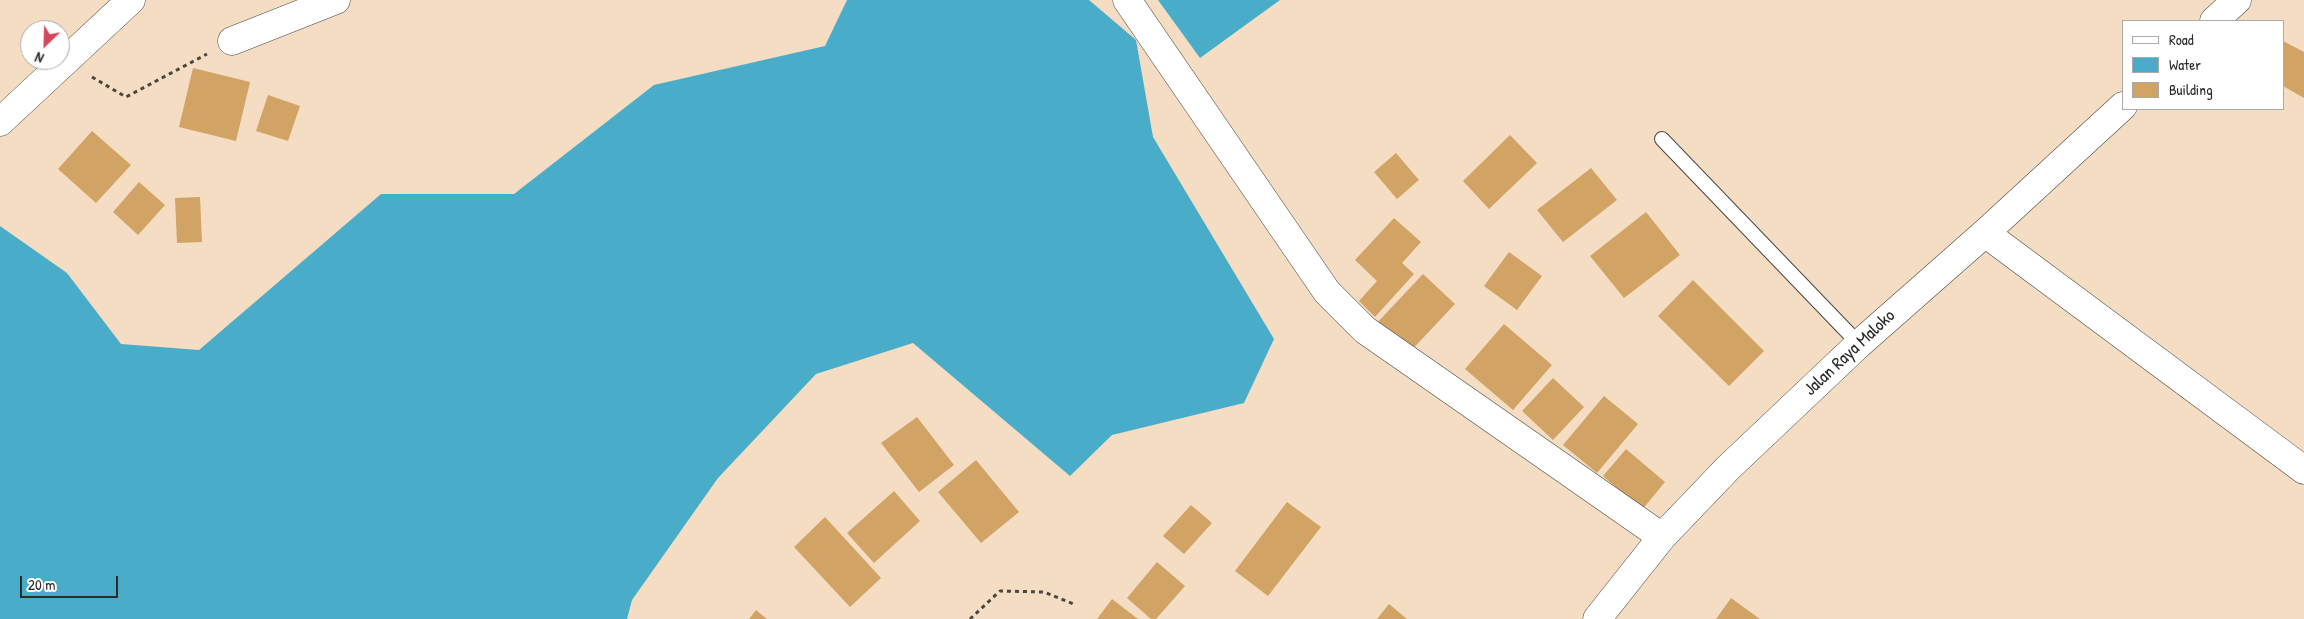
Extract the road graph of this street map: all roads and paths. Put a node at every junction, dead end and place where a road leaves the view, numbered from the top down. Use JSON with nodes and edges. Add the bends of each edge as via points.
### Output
{"nodes":[{"id":1,"x":131,"y":0,"type":"edge"},
{"id":2,"x":336,"y":0,"type":"edge"},
{"id":3,"x":1126,"y":0,"type":"edge"},
{"id":4,"x":2237,"y":0,"type":"edge"},
{"id":5,"x":2215,"y":20,"type":"edge"},
{"id":6,"x":232,"y":41,"type":"joint"},
{"id":7,"x":70,"y":57,"type":"edge"},
{"id":8,"x":70,"y":63,"type":"edge"},
{"id":9,"x":56,"y":70,"type":"edge"},
{"id":10,"x":2122,"y":107,"type":"edge"},
{"id":11,"x":0,"y":122,"type":"edge"},
{"id":12,"x":1662,"y":139,"type":"dead end"},
{"id":13,"x":1985,"y":233,"type":"junction"},
{"id":14,"x":1859,"y":344,"type":"junction"},
{"id":15,"x":2304,"y":470,"type":"edge"},
{"id":16,"x":1662,"y":538,"type":"junction"},
{"id":17,"x":1076,"y":605,"type":"dead end"},
{"id":18,"x":970,"y":619,"type":"edge"},
{"id":19,"x":1597,"y":619,"type":"edge"}],
"edges":[{"from":1,"to":7,"type":"street"},
{"from":2,"to":6,"type":"street"},
{"from":3,"to":16,"type":"street","via":[[1327,292],[1365,330]]},
{"from":4,"to":5,"type":"street"},
{"from":6,"to":8,"type":"path","via":[[126,97]]},
{"from":9,"to":11,"type":"street"},
{"from":10,"to":13,"type":"street","name":"Jalan Raya Maloko"},
{"from":12,"to":14,"type":"lane"},
{"from":13,"to":14,"type":"street","name":"Jalan Raya Maloko"},
{"from":13,"to":15,"type":"street"},
{"from":14,"to":16,"type":"street","name":"Jalan Raya Maloko","via":[[1728,468]]},
{"from":16,"to":19,"type":"street","name":"Jalan Raya Maloko"},
{"from":17,"to":18,"type":"path","via":[[1044,592],[1000,591]]}]}
